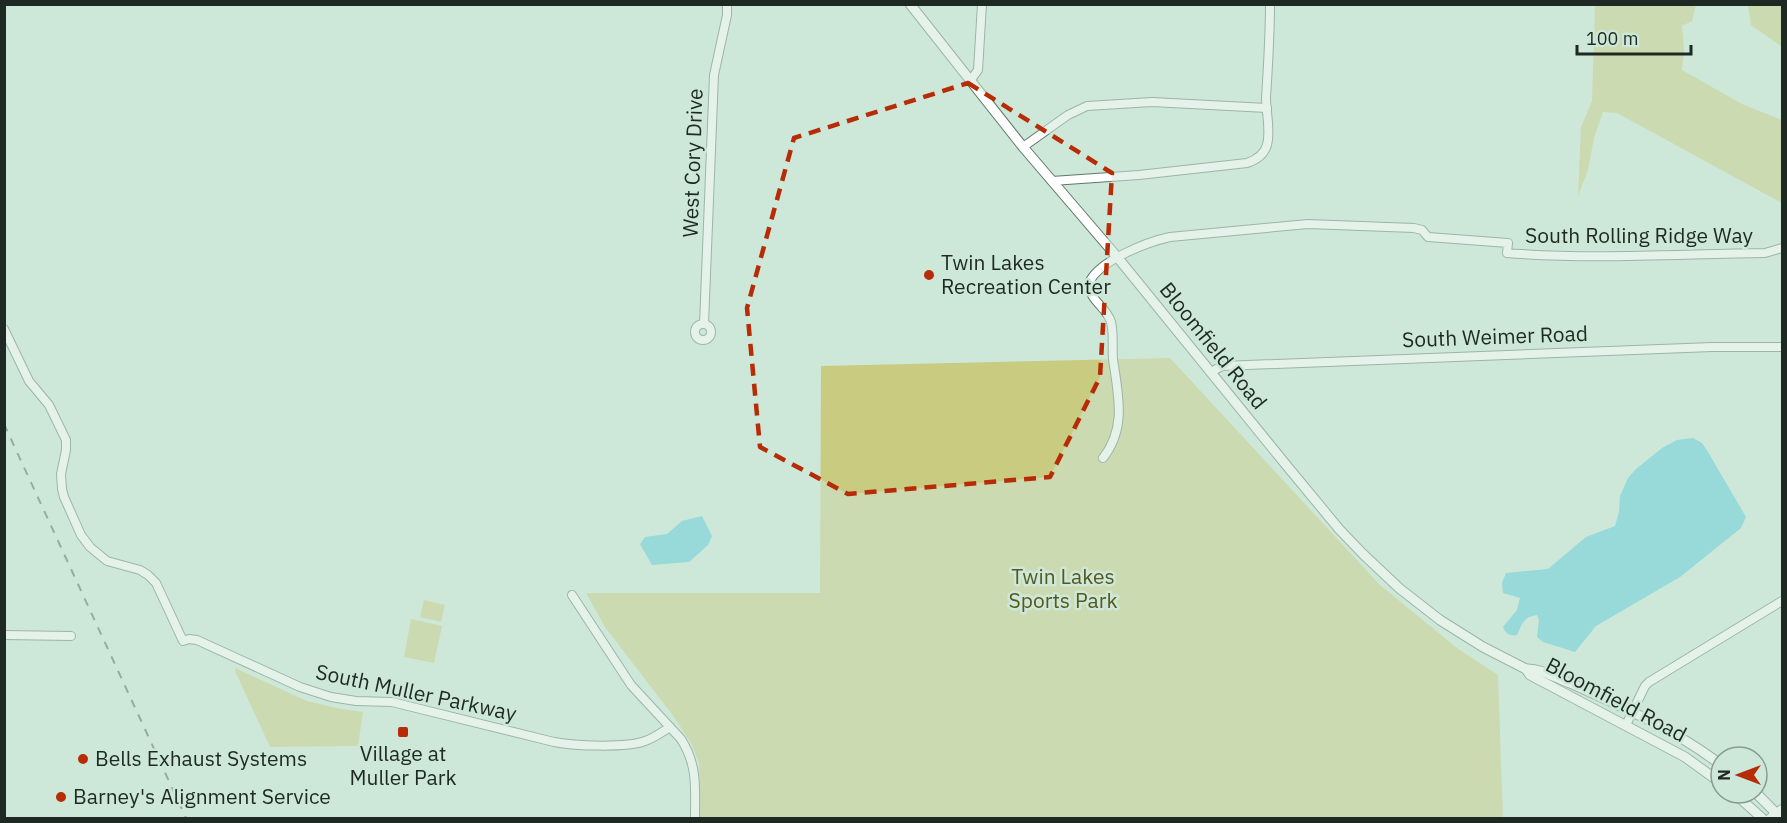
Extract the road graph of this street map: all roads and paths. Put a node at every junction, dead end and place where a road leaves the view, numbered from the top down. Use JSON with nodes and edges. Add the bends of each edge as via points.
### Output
{"nodes":[{"id":1,"x":727,"y":4,"type":"edge"},
{"id":2,"x":910,"y":4,"type":"edge"},
{"id":3,"x":981,"y":4,"type":"edge"},
{"id":4,"x":1270,"y":4,"type":"edge"},
{"id":5,"x":970,"y":81,"type":"junction"},
{"id":6,"x":1267,"y":108,"type":"junction"},
{"id":7,"x":1023,"y":147,"type":"junction"},
{"id":8,"x":1052,"y":181,"type":"junction"},
{"id":9,"x":1782,"y":248,"type":"edge"},
{"id":10,"x":1118,"y":258,"type":"junction"},
{"id":11,"x":704,"y":324,"type":"dead end"},
{"id":12,"x":4,"y":329,"type":"edge"},
{"id":13,"x":1782,"y":347,"type":"edge"},
{"id":14,"x":1210,"y":372,"type":"junction"},
{"id":15,"x":1103,"y":458,"type":"dead end"},
{"id":16,"x":572,"y":595,"type":"dead end"},
{"id":17,"x":1782,"y":601,"type":"edge"},
{"id":18,"x":4,"y":636,"type":"edge"},
{"id":19,"x":71,"y":636,"type":"dead end"},
{"id":20,"x":1526,"y":669,"type":"junction"},
{"id":21,"x":1632,"y":713,"type":"junction"},
{"id":22,"x":1626,"y":725,"type":"junction"},
{"id":23,"x":670,"y":727,"type":"junction"},
{"id":24,"x":1709,"y":757,"type":"edge"},
{"id":25,"x":1709,"y":774,"type":"edge"},
{"id":26,"x":1747,"y":805,"type":"edge"},
{"id":27,"x":695,"y":819,"type":"edge"},
{"id":28,"x":1762,"y":819,"type":"edge"}],
"edges":[{"from":1,"to":11,"type":"street","name":"West Cory Drive","via":[[714,81]]},
{"from":2,"to":5,"type":"main road","name":"Bloomfield Road"},
{"from":3,"to":5,"type":"street","via":[[978,70]]},
{"from":4,"to":6,"type":"street"},
{"from":5,"to":7,"type":"main road","name":"Bloomfield Road"},
{"from":6,"to":7,"type":"street","via":[[1152,102],[1087,106]]},
{"from":6,"to":8,"type":"street","via":[[1268,140],[1262,155],[1247,163]]},
{"from":7,"to":8,"type":"main road","name":"Bloomfield Road"},
{"from":8,"to":10,"type":"main road","name":"Bloomfield Road"},
{"from":9,"to":10,"type":"street","name":"South Rolling Ridge Way","via":[[1765,253],[1535,256],[1507,254],[1508,243],[1428,237],[1414,228],[1308,224],[1170,237]]},
{"from":10,"to":14,"type":"main road","name":"Bloomfield Road"},
{"from":10,"to":15,"type":"street","via":[[1095,273],[1089,285],[1092,297],[1111,322],[1119,405],[1115,438]]},
{"from":12,"to":23,"type":"street","name":"South Muller Parkway","via":[[29,381],[50,405],[66,440],[62,489],[81,535],[107,561],[140,570],[152,578],[183,642],[197,639],[300,687],[331,697],[392,702],[554,742],[638,743]]},
{"from":13,"to":14,"type":"street","name":"South Weimer Road","via":[[1222,366]]},
{"from":14,"to":20,"type":"main road","name":"Bloomfield Road","via":[[1371,563],[1440,620]]},
{"from":16,"to":23,"type":"street","via":[[631,685]]},
{"from":17,"to":21,"type":"street","via":[[1649,682]]},
{"from":18,"to":19,"type":"street"},
{"from":20,"to":21,"type":"main road","name":"Bloomfield Road","via":[[1554,676]]},
{"from":20,"to":22,"type":"main road","name":"Bloomfield Road","via":[[1530,675]]},
{"from":21,"to":22,"type":"street"},
{"from":21,"to":24,"type":"main road","name":"Bloomfield Road"},
{"from":22,"to":25,"type":"main road","name":"Bloomfield Road"},
{"from":23,"to":27,"type":"street","via":[[693,763]]},
{"from":26,"to":28,"type":"main road"}]}
